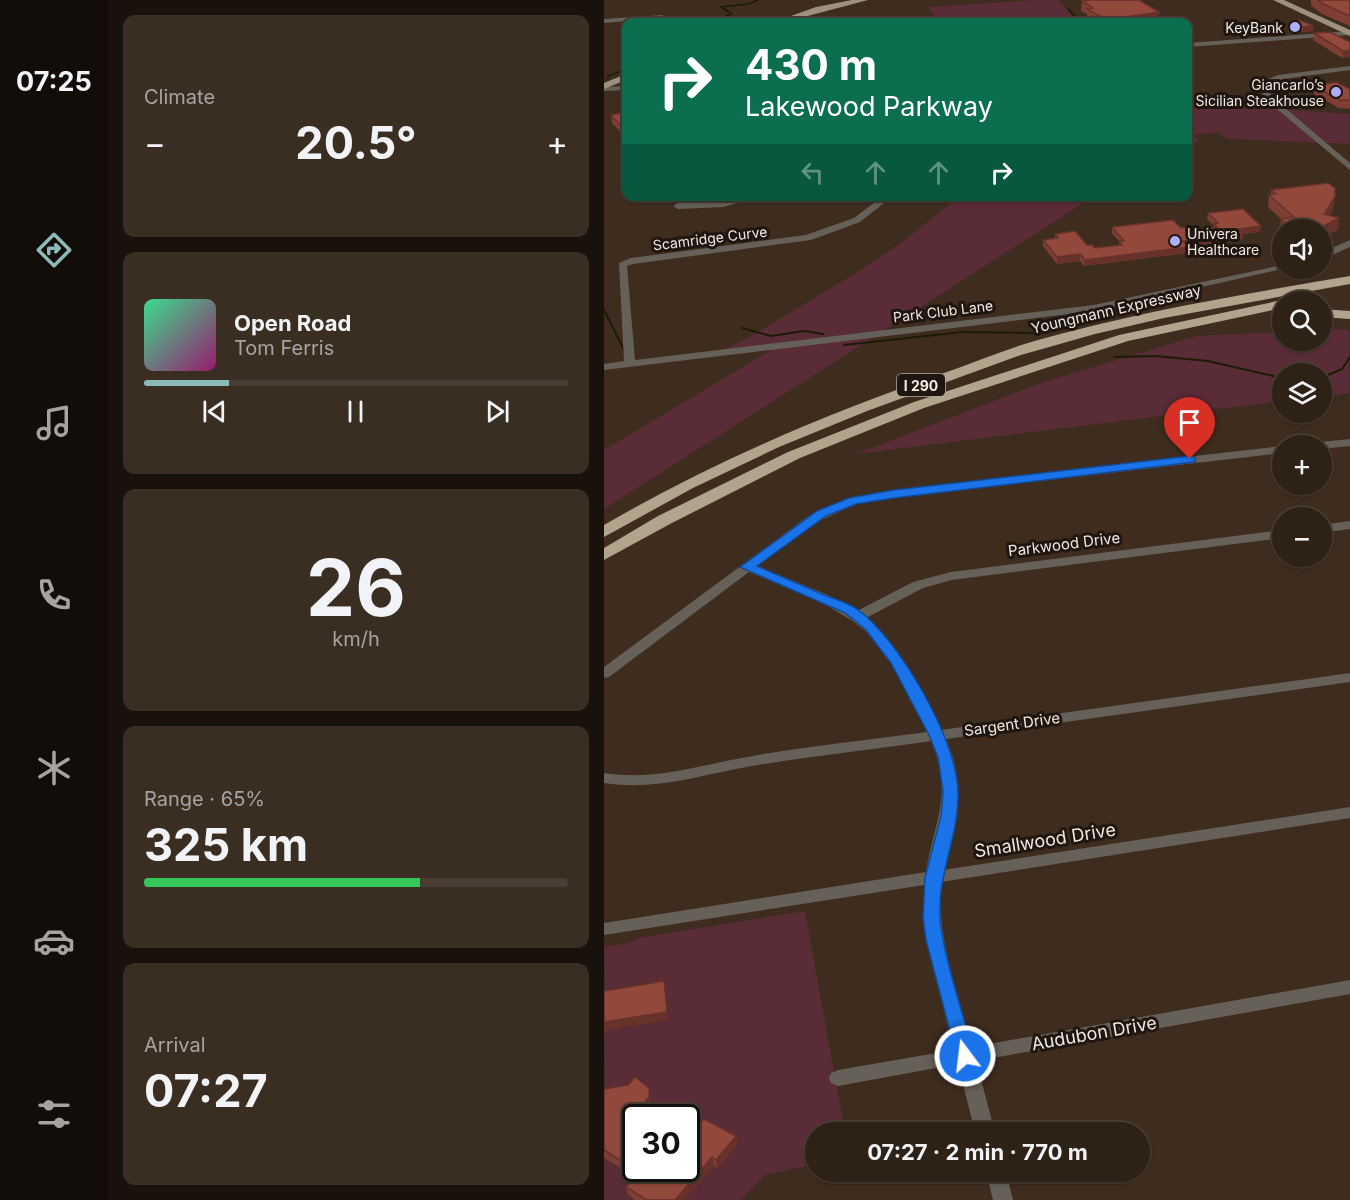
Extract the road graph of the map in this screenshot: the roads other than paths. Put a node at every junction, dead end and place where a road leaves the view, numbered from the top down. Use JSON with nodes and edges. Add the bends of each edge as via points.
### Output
{"nodes":[{"id":1,"x":864,"y":0,"type":"edge"},
{"id":2,"x":1277,"y":0,"type":"edge"},
{"id":3,"x":661,"y":16,"type":"dead end"},
{"id":4,"x":638,"y":18,"type":"edge"},
{"id":5,"x":791,"y":18,"type":"edge"},
{"id":6,"x":622,"y":19,"type":"edge"},
{"id":7,"x":604,"y":21,"type":"edge"},
{"id":8,"x":1349,"y":33,"type":"edge"},
{"id":9,"x":1192,"y":45,"type":"edge"},
{"id":10,"x":1350,"y":68,"type":"edge"},
{"id":11,"x":622,"y":79,"type":"edge"},
{"id":12,"x":604,"y":87,"type":"edge"},
{"id":13,"x":622,"y":88,"type":"edge"},
{"id":14,"x":1350,"y":168,"type":"edge"},
{"id":15,"x":736,"y":201,"type":"edge"},
{"id":16,"x":882,"y":201,"type":"edge"},
{"id":17,"x":678,"y":206,"type":"dead end"},
{"id":18,"x":1350,"y":243,"type":"edge"},
{"id":19,"x":1332,"y":252,"type":"edge"},
{"id":20,"x":1272,"y":270,"type":"edge"},
{"id":21,"x":1350,"y":275,"type":"edge"},
{"id":22,"x":1350,"y":280,"type":"edge"},
{"id":23,"x":1350,"y":292,"type":"edge"},
{"id":24,"x":1259,"y":295,"type":"junction"},
{"id":25,"x":1332,"y":295,"type":"edge"},
{"id":26,"x":1272,"y":306,"type":"edge"},
{"id":27,"x":1272,"y":314,"type":"edge"},
{"id":28,"x":1332,"y":314,"type":"edge"},
{"id":29,"x":1350,"y":315,"type":"edge"},
{"id":30,"x":1192,"y":322,"type":"junction"},
{"id":31,"x":630,"y":364,"type":"junction"},
{"id":32,"x":604,"y":367,"type":"edge"},
{"id":33,"x":1350,"y":442,"type":"edge"},
{"id":34,"x":1332,"y":444,"type":"edge"},
{"id":35,"x":1272,"y":450,"type":"edge"},
{"id":36,"x":1350,"y":525,"type":"edge"},
{"id":37,"x":1332,"y":527,"type":"edge"},
{"id":38,"x":604,"y":532,"type":"edge"},
{"id":39,"x":1272,"y":535,"type":"edge"},
{"id":40,"x":604,"y":555,"type":"edge"},
{"id":41,"x":747,"y":567,"type":"junction"},
{"id":42,"x":859,"y":616,"type":"junction"},
{"id":43,"x":604,"y":674,"type":"edge"},
{"id":44,"x":1350,"y":677,"type":"edge"},
{"id":45,"x":936,"y":735,"type":"junction"},
{"id":46,"x":604,"y":778,"type":"edge"},
{"id":47,"x":1350,"y":812,"type":"edge"},
{"id":48,"x":933,"y":877,"type":"junction"},
{"id":49,"x":604,"y":929,"type":"edge"},
{"id":50,"x":1350,"y":987,"type":"edge"},
{"id":51,"x":965,"y":1056,"type":"junction"},
{"id":52,"x":838,"y":1078,"type":"dead end"},
{"id":53,"x":982,"y":1122,"type":"edge"},
{"id":54,"x":998,"y":1182,"type":"edge"},
{"id":55,"x":1003,"y":1200,"type":"edge"}],
"edges":[{"from":1,"to":5,"type":"main road"},
{"from":2,"to":8,"type":"main road"},
{"from":3,"to":4,"type":"street"},
{"from":6,"to":7,"type":"street"},
{"from":8,"to":9,"type":"street"},
{"from":10,"to":14,"type":"street","via":[[1281,77],[1271,81],[1265,90],[1269,98]]},
{"from":11,"to":12,"type":"main road"},
{"from":12,"to":13,"type":"street"},
{"from":15,"to":17,"type":"street"},
{"from":16,"to":31,"type":"street","name":"Scamridge Curve","via":[[857,220],[808,238],[622,265]]},
{"from":18,"to":19,"type":"street"},
{"from":20,"to":31,"type":"street","name":"Park Club Lane","via":[[1094,308]]},
{"from":21,"to":24,"type":"highway"},
{"from":22,"to":24,"type":"highway","name":"Youngmann Expressway","number":"I 290"},
{"from":23,"to":25,"type":"highway"},
{"from":24,"to":38,"type":"highway","name":"Youngmann Expressway","number":"I 290","via":[[1054,340],[881,399],[756,450]]},
{"from":26,"to":30,"type":"highway","name":"Youngmann Expressway","number":"I 290"},
{"from":27,"to":30,"type":"highway"},
{"from":28,"to":29,"type":"highway"},
{"from":30,"to":40,"type":"highway","name":"Youngmann Expressway","number":"I 290","via":[[1124,338],[908,409],[794,455],[664,520]]},
{"from":31,"to":32,"type":"street","name":"Park Club Lane"},
{"from":33,"to":34,"type":"street"},
{"from":35,"to":41,"type":"street","via":[[853,501],[821,514]]},
{"from":36,"to":37,"type":"street"},
{"from":39,"to":42,"type":"street","name":"Parkwood Drive","via":[[951,576],[918,585]]},
{"from":41,"to":42,"type":"street"},
{"from":41,"to":43,"type":"street"},
{"from":42,"to":45,"type":"street","via":[[894,654]]},
{"from":44,"to":45,"type":"street","name":"Sargent Drive"},
{"from":45,"to":46,"type":"street","name":"Sargent Drive","via":[[731,765],[655,782]]},
{"from":45,"to":48,"type":"street","via":[[945,757],[951,792],[949,816]]},
{"from":47,"to":48,"type":"street","name":"Smallwood Drive"},
{"from":48,"to":49,"type":"street","name":"Smallwood Drive"},
{"from":48,"to":51,"type":"street","via":[[935,940]]},
{"from":50,"to":51,"type":"street","name":"Audubon Drive"},
{"from":51,"to":52,"type":"street","name":"Audubon Drive"},
{"from":51,"to":53,"type":"street"},
{"from":54,"to":55,"type":"street"}]}
